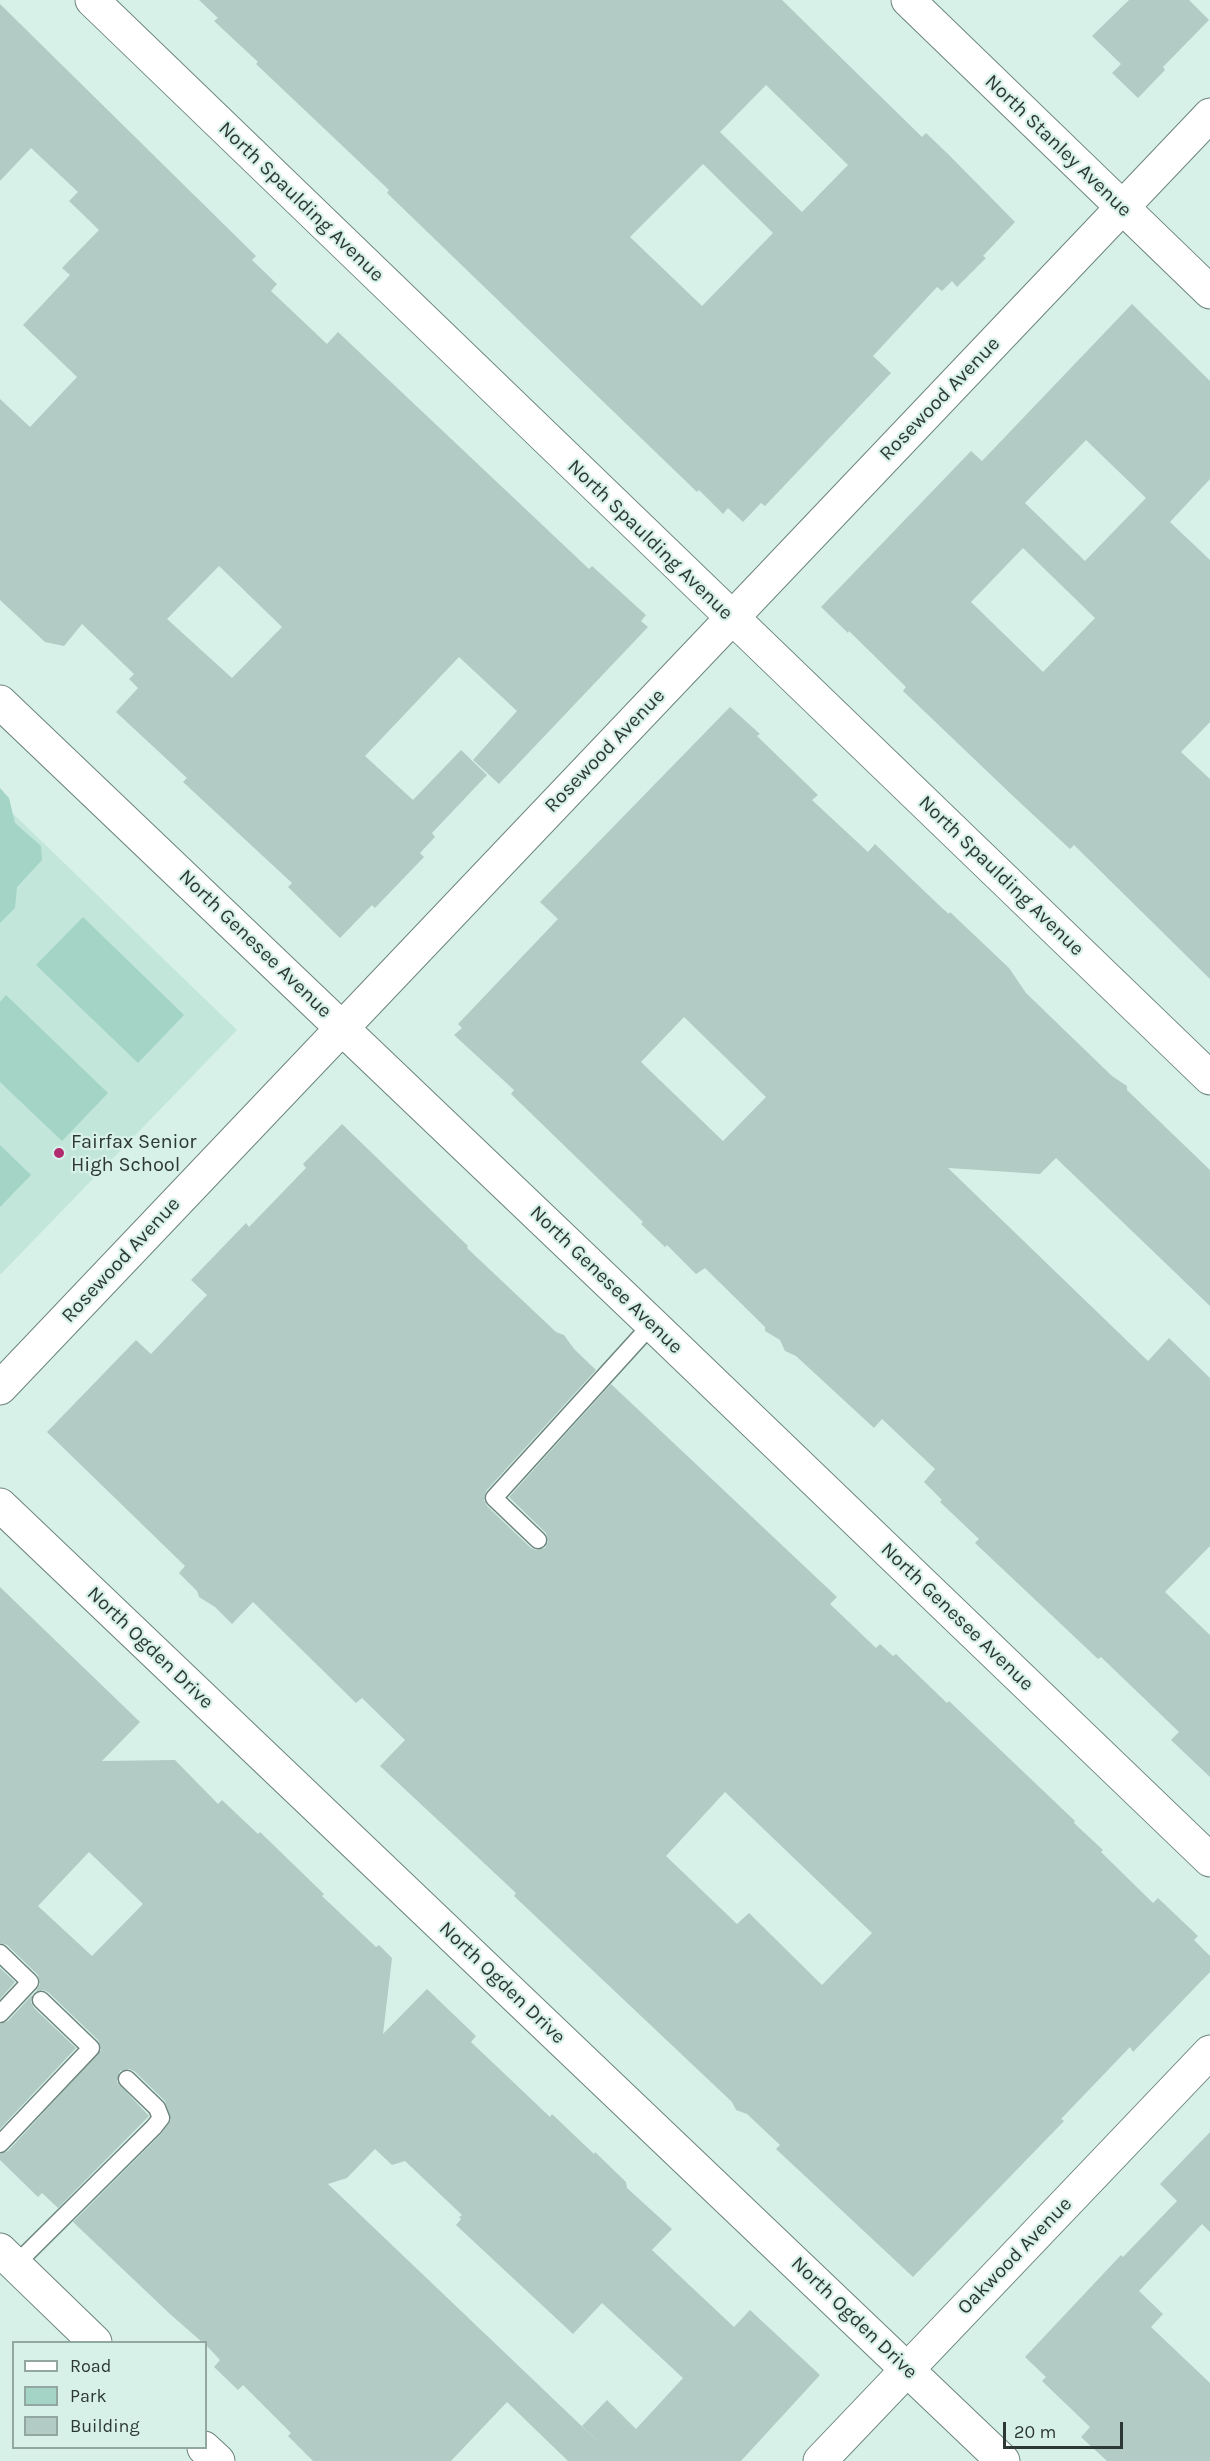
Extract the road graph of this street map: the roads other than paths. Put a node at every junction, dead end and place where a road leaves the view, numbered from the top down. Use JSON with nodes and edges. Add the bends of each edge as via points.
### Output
{"nodes":[{"id":1,"x":92,"y":0,"type":"edge"},
{"id":2,"x":908,"y":0,"type":"edge"},
{"id":3,"x":1210,"y":115,"type":"edge"},
{"id":4,"x":1121,"y":207,"type":"junction"},
{"id":5,"x":1210,"y":292,"type":"edge"},
{"id":6,"x":731,"y":618,"type":"junction"},
{"id":7,"x":0,"y":702,"type":"edge"},
{"id":8,"x":341,"y":1027,"type":"junction"},
{"id":9,"x":1210,"y":1077,"type":"edge"},
{"id":10,"x":652,"y":1324,"type":"junction"},
{"id":11,"x":0,"y":1388,"type":"edge"},
{"id":12,"x":0,"y":1505,"type":"edge"},
{"id":13,"x":538,"y":1540,"type":"dead end"},
{"id":14,"x":1210,"y":1860,"type":"edge"},
{"id":15,"x":0,"y":1953,"type":"edge"},
{"id":16,"x":41,"y":2000,"type":"dead end"},
{"id":17,"x":0,"y":2014,"type":"edge"},
{"id":18,"x":1210,"y":2052,"type":"edge"},
{"id":19,"x":128,"y":2079,"type":"dead end"},
{"id":20,"x":0,"y":2144,"type":"edge"},
{"id":21,"x":8,"y":2258,"type":"edge"},
{"id":22,"x":93,"y":2341,"type":"edge"},
{"id":23,"x":907,"y":2369,"type":"junction"},
{"id":24,"x":205,"y":2449,"type":"edge"},
{"id":25,"x":218,"y":2461,"type":"edge"},
{"id":26,"x":820,"y":2461,"type":"edge"},
{"id":27,"x":1003,"y":2461,"type":"edge"}],
"edges":[{"from":1,"to":6,"type":"street","name":"North Spaulding Avenue"},
{"from":2,"to":4,"type":"street","name":"North Stanley Avenue"},
{"from":3,"to":4,"type":"street","name":"Rosewood Avenue"},
{"from":4,"to":5,"type":"street","name":"North Stanley Avenue"},
{"from":4,"to":6,"type":"street","name":"Rosewood Avenue"},
{"from":6,"to":8,"type":"street","name":"Rosewood Avenue"},
{"from":6,"to":9,"type":"street","name":"North Spaulding Avenue"},
{"from":7,"to":8,"type":"street","name":"North Genesee Avenue"},
{"from":8,"to":10,"type":"street","name":"North Genesee Avenue"},
{"from":8,"to":11,"type":"street","name":"Rosewood Avenue"},
{"from":10,"to":13,"type":"lane","via":[[494,1498]]},
{"from":10,"to":14,"type":"street","name":"North Genesee Avenue"},
{"from":12,"to":23,"type":"street","name":"North Ogden Drive"},
{"from":15,"to":17,"type":"lane","via":[[30,1982]]},
{"from":16,"to":20,"type":"lane","via":[[91,2048]]},
{"from":18,"to":23,"type":"street","name":"Oakwood Avenue"},
{"from":19,"to":21,"type":"lane","via":[[157,2108],[161,2118]]},
{"from":21,"to":22,"type":"street"},
{"from":23,"to":26,"type":"street","name":"Oakwood Avenue"},
{"from":23,"to":27,"type":"street","name":"North Ogden Drive"},
{"from":24,"to":25,"type":"street"}]}
